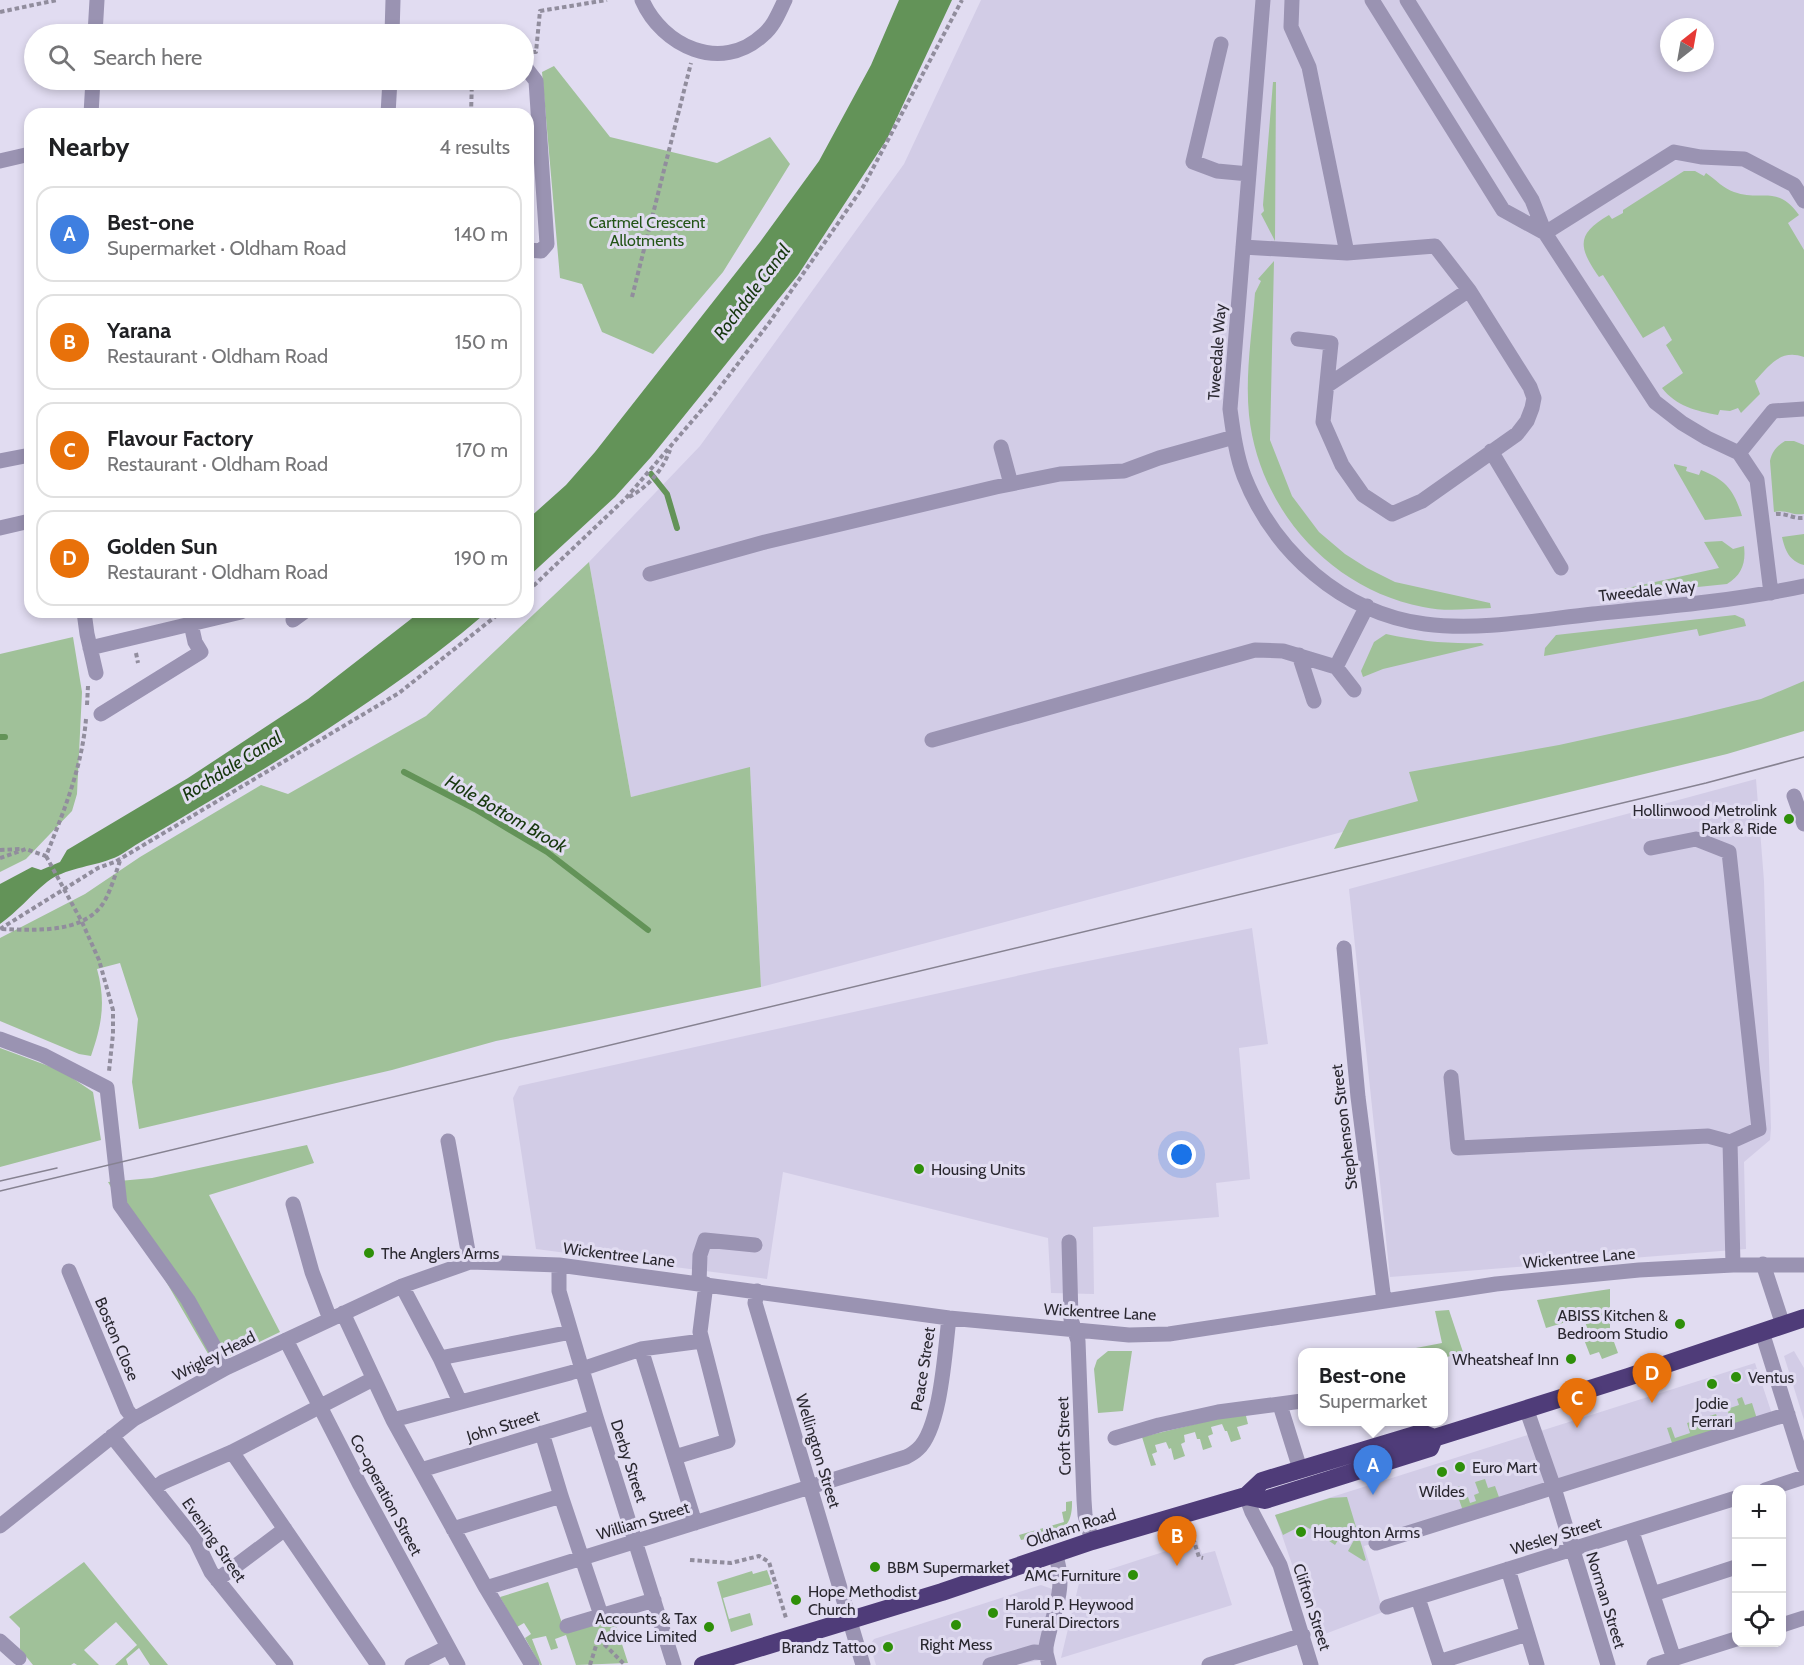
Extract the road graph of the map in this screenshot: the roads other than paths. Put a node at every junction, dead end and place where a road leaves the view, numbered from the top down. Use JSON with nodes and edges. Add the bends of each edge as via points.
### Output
{"nodes":[{"id":1,"x":97,"y":0,"type":"edge"},
{"id":2,"x":393,"y":0,"type":"edge"},
{"id":3,"x":642,"y":0,"type":"edge"},
{"id":4,"x":785,"y":0,"type":"edge"},
{"id":5,"x":1263,"y":0,"type":"edge"},
{"id":6,"x":1292,"y":0,"type":"edge"},
{"id":7,"x":1372,"y":0,"type":"edge"},
{"id":8,"x":1407,"y":0,"type":"edge"},
{"id":9,"x":96,"y":24,"type":"edge"},
{"id":10,"x":392,"y":24,"type":"edge"},
{"id":11,"x":1221,"y":44,"type":"dead end"},
{"id":12,"x":534,"y":78,"type":"edge"},
{"id":13,"x":93,"y":90,"type":"edge"},
{"id":14,"x":389,"y":90,"type":"edge"},
{"id":15,"x":92,"y":108,"type":"edge"},
{"id":16,"x":388,"y":108,"type":"edge"},
{"id":17,"x":24,"y":155,"type":"edge"},
{"id":18,"x":0,"y":161,"type":"edge"},
{"id":19,"x":1248,"y":174,"type":"junction"},
{"id":20,"x":1804,"y":201,"type":"edge"},
{"id":21,"x":1545,"y":233,"type":"junction"},
{"id":22,"x":1243,"y":247,"type":"junction"},
{"id":23,"x":534,"y":250,"type":"edge"},
{"id":24,"x":1347,"y":253,"type":"junction"},
{"id":25,"x":1469,"y":290,"type":"junction"},
{"id":26,"x":1298,"y":339,"type":"dead end"},
{"id":27,"x":1328,"y":386,"type":"junction"},
{"id":28,"x":1804,"y":409,"type":"edge"},
{"id":29,"x":1234,"y":437,"type":"junction"},
{"id":30,"x":1001,"y":447,"type":"dead end"},
{"id":31,"x":1491,"y":451,"type":"junction"},
{"id":32,"x":1739,"y":453,"type":"junction"},
{"id":33,"x":24,"y":455,"type":"edge"},
{"id":34,"x":1,"y":456,"type":"edge"},
{"id":35,"x":1011,"y":484,"type":"junction"},
{"id":36,"x":24,"y":522,"type":"edge"},
{"id":37,"x":0,"y":528,"type":"edge"},
{"id":38,"x":1561,"y":568,"type":"dead end"},
{"id":39,"x":650,"y":574,"type":"dead end"},
{"id":40,"x":1804,"y":586,"type":"edge"},
{"id":41,"x":1771,"y":593,"type":"junction"},
{"id":42,"x":1367,"y":606,"type":"junction"},
{"id":43,"x":85,"y":618,"type":"edge"},
{"id":44,"x":216,"y":618,"type":"edge"},
{"id":45,"x":192,"y":624,"type":"junction"},
{"id":46,"x":90,"y":648,"type":"junction"},
{"id":47,"x":1299,"y":656,"type":"junction"},
{"id":48,"x":1336,"y":667,"type":"junction"},
{"id":49,"x":96,"y":673,"type":"road end"},
{"id":50,"x":1354,"y":690,"type":"dead end"},
{"id":51,"x":1314,"y":701,"type":"dead end"},
{"id":52,"x":101,"y":714,"type":"dead end"},
{"id":53,"x":932,"y":740,"type":"dead end"},
{"id":54,"x":1804,"y":814,"type":"edge"},
{"id":55,"x":1804,"y":825,"type":"edge"},
{"id":56,"x":1651,"y":848,"type":"dead end"},
{"id":57,"x":1344,"y":948,"type":"dead end"},
{"id":58,"x":0,"y":1039,"type":"edge"},
{"id":59,"x":1451,"y":1077,"type":"dead end"},
{"id":60,"x":448,"y":1140,"type":"dead end"},
{"id":61,"x":1730,"y":1142,"type":"junction"},
{"id":62,"x":293,"y":1204,"type":"dead end"},
{"id":63,"x":1069,"y":1242,"type":"dead end"},
{"id":64,"x":755,"y":1245,"type":"dead end"},
{"id":65,"x":470,"y":1262,"type":"junction"},
{"id":66,"x":1763,"y":1264,"type":"junction"},
{"id":67,"x":559,"y":1265,"type":"junction"},
{"id":68,"x":1733,"y":1265,"type":"junction"},
{"id":69,"x":1804,"y":1265,"type":"edge"},
{"id":70,"x":69,"y":1271,"type":"dead end"},
{"id":71,"x":702,"y":1284,"type":"junction"},
{"id":72,"x":402,"y":1286,"type":"junction"},
{"id":73,"x":757,"y":1291,"type":"junction"},
{"id":74,"x":1384,"y":1301,"type":"junction"},
{"id":75,"x":337,"y":1316,"type":"junction"},
{"id":76,"x":949,"y":1318,"type":"junction"},
{"id":77,"x":1804,"y":1318,"type":"edge"},
{"id":78,"x":1783,"y":1325,"type":"junction"},
{"id":79,"x":1073,"y":1329,"type":"junction"},
{"id":80,"x":571,"y":1332,"type":"junction"},
{"id":81,"x":1762,"y":1332,"type":"junction"},
{"id":82,"x":286,"y":1340,"type":"junction"},
{"id":83,"x":702,"y":1341,"type":"junction"},
{"id":84,"x":641,"y":1349,"type":"junction"},
{"id":85,"x":440,"y":1358,"type":"junction"},
{"id":86,"x":226,"y":1368,"type":"junction"},
{"id":87,"x":582,"y":1368,"type":"junction"},
{"id":88,"x":373,"y":1379,"type":"junction"},
{"id":89,"x":460,"y":1402,"type":"junction"},
{"id":90,"x":1298,"y":1402,"type":"edge"},
{"id":91,"x":1280,"y":1405,"type":"junction"},
{"id":92,"x":319,"y":1406,"type":"junction"},
{"id":93,"x":1526,"y":1408,"type":"junction"},
{"id":94,"x":1788,"y":1414,"type":"junction"},
{"id":95,"x":596,"y":1417,"type":"junction"},
{"id":96,"x":134,"y":1419,"type":"junction"},
{"id":97,"x":393,"y":1420,"type":"junction"},
{"id":98,"x":542,"y":1433,"type":"junction"},
{"id":99,"x":112,"y":1436,"type":"junction"},
{"id":100,"x":1115,"y":1438,"type":"dead end"},
{"id":101,"x":1434,"y":1438,"type":"junction"},
{"id":102,"x":232,"y":1452,"type":"junction"},
{"id":103,"x":675,"y":1457,"type":"junction"},
{"id":104,"x":1804,"y":1466,"type":"edge"},
{"id":105,"x":1300,"y":1468,"type":"junction"},
{"id":106,"x":421,"y":1470,"type":"junction"},
{"id":107,"x":1804,"y":1477,"type":"edge"},
{"id":108,"x":1780,"y":1485,"type":"edge"},
{"id":109,"x":810,"y":1487,"type":"junction"},
{"id":110,"x":154,"y":1488,"type":"junction"},
{"id":111,"x":1554,"y":1488,"type":"junction"},
{"id":112,"x":561,"y":1496,"type":"junction"},
{"id":113,"x":1246,"y":1496,"type":"junction"},
{"id":114,"x":1732,"y":1500,"type":"edge"},
{"id":115,"x":695,"y":1523,"type":"junction"},
{"id":116,"x":0,"y":1526,"type":"edge"},
{"id":117,"x":285,"y":1529,"type":"junction"},
{"id":118,"x":453,"y":1529,"type":"junction"},
{"id":119,"x":1632,"y":1532,"type":"junction"},
{"id":120,"x":1092,"y":1540,"type":"junction"},
{"id":121,"x":636,"y":1542,"type":"junction"},
{"id":122,"x":1376,"y":1543,"type":"dead end"},
{"id":123,"x":1572,"y":1550,"type":"junction"},
{"id":124,"x":1055,"y":1553,"type":"junction"},
{"id":125,"x":581,"y":1558,"type":"junction"},
{"id":126,"x":1508,"y":1569,"type":"junction"},
{"id":127,"x":1732,"y":1569,"type":"edge"},
{"id":128,"x":218,"y":1580,"type":"junction"},
{"id":129,"x":486,"y":1588,"type":"junction"},
{"id":130,"x":1653,"y":1594,"type":"junction"},
{"id":131,"x":1418,"y":1598,"type":"junction"},
{"id":132,"x":654,"y":1600,"type":"junction"},
{"id":133,"x":1386,"y":1607,"type":"dead end"},
{"id":134,"x":601,"y":1615,"type":"junction"},
{"id":135,"x":1804,"y":1618,"type":"edge"},
{"id":136,"x":850,"y":1620,"type":"junction"},
{"id":137,"x":1786,"y":1622,"type":"edge"},
{"id":138,"x":567,"y":1626,"type":"dead end"},
{"id":139,"x":1527,"y":1634,"type":"junction"},
{"id":140,"x":1303,"y":1635,"type":"junction"},
{"id":141,"x":0,"y":1641,"type":"edge"},
{"id":142,"x":1732,"y":1641,"type":"edge"},
{"id":143,"x":448,"y":1647,"type":"junction"},
{"id":144,"x":19,"y":1658,"type":"dead end"},
{"id":145,"x":1048,"y":1659,"type":"edge"},
{"id":146,"x":1674,"y":1659,"type":"junction"},
{"id":147,"x":727,"y":1661,"type":"edge"},
{"id":148,"x":286,"y":1665,"type":"edge"},
{"id":149,"x":378,"y":1665,"type":"edge"},
{"id":150,"x":412,"y":1665,"type":"edge"},
{"id":151,"x":458,"y":1665,"type":"edge"},
{"id":152,"x":532,"y":1665,"type":"edge"},
{"id":153,"x":674,"y":1665,"type":"edge"},
{"id":154,"x":703,"y":1665,"type":"edge"},
{"id":155,"x":863,"y":1665,"type":"edge"},
{"id":156,"x":990,"y":1665,"type":"edge"},
{"id":157,"x":1209,"y":1665,"type":"edge"},
{"id":158,"x":1311,"y":1665,"type":"edge"},
{"id":159,"x":1537,"y":1665,"type":"edge"},
{"id":160,"x":1608,"y":1665,"type":"edge"},
{"id":161,"x":1654,"y":1665,"type":"edge"}],
"edges":[{"from":1,"to":9,"type":"street"},
{"from":2,"to":10,"type":"street"},
{"from":3,"to":4,"type":"street","via":[[668,35],[694,50],[722,52],[755,42],[771,27]]},
{"from":5,"to":19,"type":"street","name":"Tweedale Way"},
{"from":6,"to":24,"type":"street","via":[[1292,27],[1309,67]]},
{"from":7,"to":21,"type":"street","via":[[1503,210]]},
{"from":8,"to":21,"type":"street","via":[[1532,200]]},
{"from":11,"to":19,"type":"street","via":[[1193,162],[1217,171]]},
{"from":12,"to":23,"type":"street","via":[[547,244],[540,251]]},
{"from":13,"to":15,"type":"street"},
{"from":14,"to":16,"type":"street"},
{"from":17,"to":18,"type":"street"},
{"from":19,"to":22,"type":"street","name":"Tweedale Way"},
{"from":20,"to":21,"type":"street","via":[[1794,185],[1744,159],[1674,152]]},
{"from":21,"to":32,"type":"street","via":[[1655,402],[1682,423]]},
{"from":22,"to":24,"type":"street"},
{"from":22,"to":29,"type":"street","name":"Tweedale Way","via":[[1230,409]]},
{"from":24,"to":25,"type":"street","via":[[1435,246]]},
{"from":25,"to":27,"type":"street"},
{"from":25,"to":31,"type":"street","via":[[1534,398],[1527,421],[1517,434]]},
{"from":26,"to":27,"type":"street","via":[[1331,343]]},
{"from":27,"to":31,"type":"street","via":[[1323,422],[1342,465],[1363,495],[1392,514],[1422,501]]},
{"from":28,"to":32,"type":"street","via":[[1773,411]]},
{"from":29,"to":35,"type":"street","via":[[1124,471],[1060,474]]},
{"from":29,"to":42,"type":"street","name":"Tweedale Way","via":[[1244,474],[1276,536],[1321,581]]},
{"from":30,"to":35,"type":"street"},
{"from":31,"to":38,"type":"street"},
{"from":32,"to":41,"type":"street","via":[[1757,480]]},
{"from":33,"to":34,"type":"street"},
{"from":35,"to":39,"type":"street","via":[[765,542]]},
{"from":36,"to":37,"type":"street"},
{"from":40,"to":41,"type":"street","name":"Tweedale Way"},
{"from":41,"to":42,"type":"street","name":"Tweedale Way","via":[[1718,602],[1471,626],[1423,624]]},
{"from":42,"to":48,"type":"street"},
{"from":43,"to":46,"type":"street"},
{"from":44,"to":45,"type":"street"},
{"from":45,"to":46,"type":"street"},
{"from":45,"to":52,"type":"street","via":[[201,652]]},
{"from":46,"to":49,"type":"street"},
{"from":47,"to":48,"type":"street"},
{"from":47,"to":51,"type":"street"},
{"from":47,"to":53,"type":"street","via":[[1255,650]]},
{"from":48,"to":50,"type":"street"},
{"from":54,"to":55,"type":"street","via":[[1796,797]]},
{"from":56,"to":61,"type":"street","via":[[1696,839],[1729,852],[1759,1129]]},
{"from":57,"to":74,"type":"street","name":"Stephenson Street"},
{"from":58,"to":86,"type":"street","via":[[43,1055],[107,1088],[120,1205],[188,1300]]},
{"from":59,"to":61,"type":"street","via":[[1458,1148],[1708,1136]]},
{"from":60,"to":65,"type":"street"},
{"from":61,"to":68,"type":"street"},
{"from":62,"to":75,"type":"street","via":[[312,1272]]},
{"from":63,"to":79,"type":"street","name":"Croft Street"},
{"from":64,"to":71,"type":"street","via":[[705,1240],[699,1256]]},
{"from":65,"to":67,"type":"street","name":"Wickentree Lane"},
{"from":65,"to":72,"type":"street","name":"Wrigley Head"},
{"from":66,"to":68,"type":"street","name":"Wickentree Lane"},
{"from":66,"to":69,"type":"street","name":"Wickentree Lane"},
{"from":66,"to":78,"type":"street"},
{"from":67,"to":71,"type":"street","name":"Wickentree Lane"},
{"from":67,"to":80,"type":"street","name":"Derby Street","via":[[560,1291]]},
{"from":68,"to":74,"type":"street","name":"Wickentree Lane","via":[[1496,1284]]},
{"from":70,"to":96,"type":"street","name":"Boston Close"},
{"from":71,"to":73,"type":"street","name":"Wickentree Lane"},
{"from":71,"to":83,"type":"street"},
{"from":72,"to":75,"type":"street","name":"Wrigley Head"},
{"from":72,"to":85,"type":"street"},
{"from":73,"to":76,"type":"street","name":"Wickentree Lane"},
{"from":73,"to":109,"type":"street","name":"Wellington Street","via":[[755,1302]]},
{"from":74,"to":79,"type":"street","name":"Wickentree Lane","via":[[1170,1334],[1129,1335]]},
{"from":75,"to":82,"type":"street","name":"Wrigley Head"},
{"from":75,"to":88,"type":"street"},
{"from":76,"to":79,"type":"street","name":"Wickentree Lane"},
{"from":76,"to":109,"type":"street","name":"Peace Street","via":[[934,1421],[918,1450]]},
{"from":77,"to":78,"type":"highway","name":"Oldham Road"},
{"from":78,"to":81,"type":"highway","name":"Oldham Road"},
{"from":79,"to":120,"type":"street","name":"Croft Street","via":[[1078,1341],[1085,1515]]},
{"from":80,"to":85,"type":"street"},
{"from":80,"to":87,"type":"street","name":"Derby Street"},
{"from":81,"to":93,"type":"highway","name":"Oldham Road"},
{"from":81,"to":94,"type":"street"},
{"from":82,"to":86,"type":"street","name":"Wrigley Head"},
{"from":82,"to":92,"type":"street","name":"Co-operation Street"},
{"from":83,"to":84,"type":"street"},
{"from":83,"to":103,"type":"street","via":[[728,1441]]},
{"from":84,"to":87,"type":"street"},
{"from":84,"to":103,"type":"street"},
{"from":85,"to":89,"type":"street"},
{"from":86,"to":96,"type":"street","name":"Wrigley Head"},
{"from":87,"to":89,"type":"street"},
{"from":87,"to":95,"type":"street","name":"Derby Street"},
{"from":88,"to":92,"type":"street"},
{"from":88,"to":97,"type":"street"},
{"from":89,"to":97,"type":"street"},
{"from":90,"to":91,"type":"street"},
{"from":91,"to":100,"type":"street","via":[[1218,1412]]},
{"from":91,"to":105,"type":"street"},
{"from":92,"to":102,"type":"street"},
{"from":92,"to":143,"type":"street","name":"Co-operation Street"},
{"from":93,"to":101,"type":"highway","name":"Oldham Road"},
{"from":93,"to":111,"type":"street","name":"Norman Street"},
{"from":94,"to":104,"type":"street"},
{"from":94,"to":111,"type":"street"},
{"from":95,"to":98,"type":"street","name":"John Street"},
{"from":95,"to":121,"type":"street","name":"Derby Street"},
{"from":96,"to":99,"type":"street","name":"Wrigley Head"},
{"from":97,"to":106,"type":"street"},
{"from":98,"to":106,"type":"street","name":"John Street"},
{"from":98,"to":112,"type":"street"},
{"from":99,"to":110,"type":"street","name":"Evening Street"},
{"from":99,"to":116,"type":"street","name":"Wrigley Head"},
{"from":101,"to":105,"type":"highway","name":"Oldham Road","via":[[1421,1433]]},
{"from":101,"to":113,"type":"highway","name":"Oldham Road","via":[[1430,1448],[1265,1500]]},
{"from":102,"to":110,"type":"street"},
{"from":102,"to":117,"type":"street"},
{"from":103,"to":115,"type":"street"},
{"from":105,"to":113,"type":"highway","name":"Oldham Road","via":[[1262,1481]]},
{"from":106,"to":118,"type":"street"},
{"from":107,"to":108,"type":"street"},
{"from":109,"to":115,"type":"street","name":"William Street"},
{"from":109,"to":136,"type":"street","name":"Wellington Street"},
{"from":110,"to":128,"type":"street","name":"Evening Street","via":[[196,1541]]},
{"from":111,"to":122,"type":"street"},
{"from":111,"to":123,"type":"street","name":"Norman Street"},
{"from":112,"to":118,"type":"street"},
{"from":112,"to":125,"type":"street"},
{"from":113,"to":120,"type":"highway","name":"Oldham Road"},
{"from":113,"to":140,"type":"street","name":"Clifton Street","via":[[1280,1565]]},
{"from":114,"to":119,"type":"street","name":"Wesley Street"},
{"from":115,"to":121,"type":"street","name":"William Street"},
{"from":117,"to":128,"type":"street"},
{"from":117,"to":149,"type":"street"},
{"from":118,"to":129,"type":"street"},
{"from":119,"to":123,"type":"street","name":"Wesley Street"},
{"from":119,"to":130,"type":"street"},
{"from":120,"to":124,"type":"highway","name":"Oldham Road"},
{"from":121,"to":125,"type":"street","name":"William Street"},
{"from":121,"to":132,"type":"street","name":"Derby Street"},
{"from":123,"to":126,"type":"street","name":"Wesley Street"},
{"from":123,"to":160,"type":"street","name":"Norman Street"},
{"from":124,"to":136,"type":"highway","name":"Oldham Road"},
{"from":124,"to":145,"type":"street","via":[[1061,1586]]},
{"from":125,"to":129,"type":"street","name":"William Street"},
{"from":125,"to":134,"type":"street"},
{"from":126,"to":131,"type":"street","name":"Wesley Street"},
{"from":126,"to":139,"type":"street"},
{"from":127,"to":130,"type":"street"},
{"from":128,"to":148,"type":"street","name":"Evening Street"},
{"from":129,"to":152,"type":"street"},
{"from":130,"to":146,"type":"street"},
{"from":131,"to":133,"type":"street","name":"Wesley Street"},
{"from":131,"to":139,"type":"street","via":[[1439,1662]]},
{"from":132,"to":134,"type":"street"},
{"from":132,"to":153,"type":"street","name":"Derby Street"},
{"from":134,"to":138,"type":"street"},
{"from":135,"to":137,"type":"street"},
{"from":136,"to":147,"type":"highway","name":"Oldham Road"},
{"from":136,"to":155,"type":"street","name":"Wellington Street"},
{"from":139,"to":159,"type":"street"},
{"from":140,"to":157,"type":"street"},
{"from":140,"to":158,"type":"street","name":"Clifton Street"},
{"from":141,"to":144,"type":"street"},
{"from":142,"to":146,"type":"street"},
{"from":143,"to":150,"type":"street"},
{"from":143,"to":151,"type":"street","name":"Co-operation Street"},
{"from":145,"to":156,"type":"street","via":[[1034,1652]]},
{"from":146,"to":161,"type":"street"},
{"from":147,"to":154,"type":"highway","name":"Oldham Road"}]}
